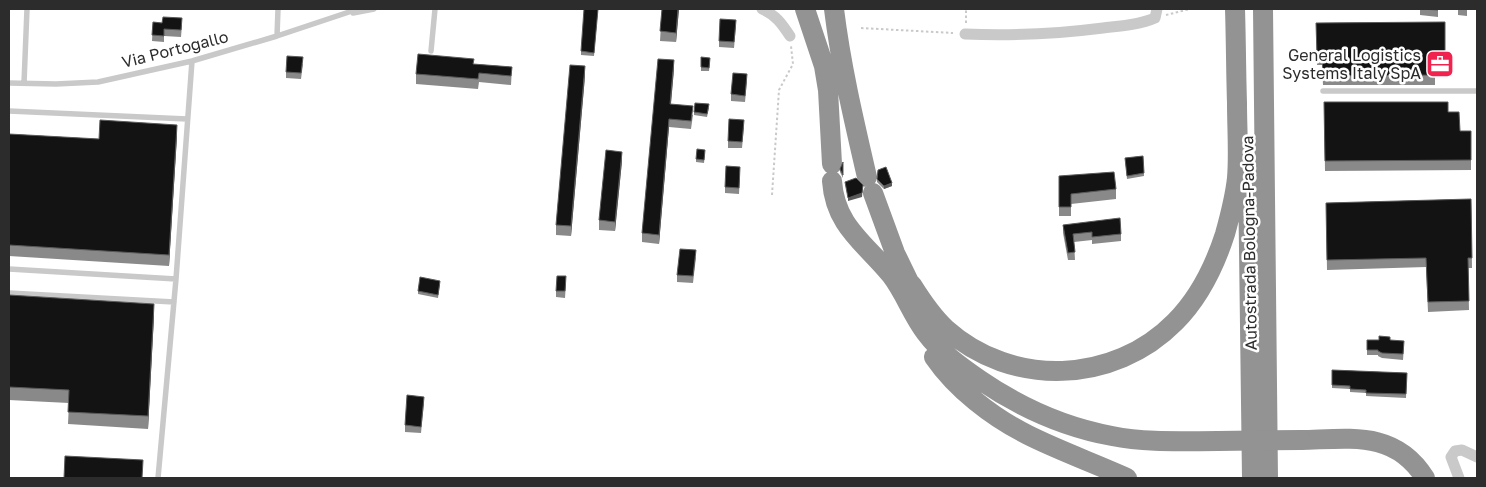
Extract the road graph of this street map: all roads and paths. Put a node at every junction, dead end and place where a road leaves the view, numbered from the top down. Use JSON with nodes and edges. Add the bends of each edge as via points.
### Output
{"nodes":[{"id":1,"x":27,"y":9,"type":"edge"},
{"id":2,"x":278,"y":9,"type":"edge"},
{"id":3,"x":358,"y":9,"type":"edge"},
{"id":4,"x":374,"y":9,"type":"edge"},
{"id":5,"x":435,"y":9,"type":"edge"},
{"id":6,"x":762,"y":9,"type":"edge"},
{"id":7,"x":805,"y":9,"type":"edge"},
{"id":8,"x":836,"y":9,"type":"edge"},
{"id":9,"x":966,"y":9,"type":"edge"},
{"id":10,"x":1190,"y":9,"type":"edge"},
{"id":11,"x":1235,"y":9,"type":"edge"},
{"id":12,"x":1246,"y":9,"type":"edge"},
{"id":13,"x":1263,"y":9,"type":"edge"},
{"id":14,"x":1156,"y":13,"type":"edge"},
{"id":15,"x":344,"y":15,"type":"junction"},
{"id":16,"x":861,"y":28,"type":"dead end"},
{"id":17,"x":965,"y":34,"type":"junction"},
{"id":18,"x":278,"y":36,"type":"junction"},
{"id":19,"x":790,"y":36,"type":"joint"},
{"id":20,"x":431,"y":51,"type":"dead end"},
{"id":21,"x":192,"y":61,"type":"junction"},
{"id":22,"x":9,"y":83,"type":"edge"},
{"id":23,"x":24,"y":83,"type":"junction"},
{"id":24,"x":1323,"y":90,"type":"dead end"},
{"id":25,"x":1477,"y":91,"type":"edge"},
{"id":26,"x":9,"y":111,"type":"edge"},
{"id":27,"x":188,"y":118,"type":"junction"},
{"id":28,"x":772,"y":195,"type":"dead end"},
{"id":29,"x":9,"y":270,"type":"edge"},
{"id":30,"x":893,"y":277,"type":"junction"},
{"id":31,"x":176,"y":280,"type":"junction"},
{"id":32,"x":912,"y":285,"type":"junction"},
{"id":33,"x":9,"y":293,"type":"edge"},
{"id":34,"x":174,"y":302,"type":"junction"},
{"id":35,"x":939,"y":346,"type":"junction"},
{"id":36,"x":1266,"y":346,"type":"junction"},
{"id":37,"x":1477,"y":457,"type":"edge"},
{"id":38,"x":158,"y":478,"type":"edge"},
{"id":39,"x":1127,"y":478,"type":"edge"},
{"id":40,"x":1252,"y":478,"type":"edge"},
{"id":41,"x":1268,"y":478,"type":"edge"},
{"id":42,"x":1280,"y":478,"type":"edge"},
{"id":43,"x":1425,"y":478,"type":"edge"},
{"id":44,"x":1459,"y":478,"type":"edge"}],
"edges":[{"from":1,"to":23,"type":"lane"},
{"from":2,"to":18,"type":"lane"},
{"from":3,"to":15,"type":"lane","name":"Via Portogallo"},
{"from":4,"to":15,"type":"lane","name":"Via Portogallo"},
{"from":5,"to":20,"type":"lane"},
{"from":6,"to":19,"type":"street","via":[[779,20]]},
{"from":7,"to":30,"type":"highway","via":[[824,66],[828,90],[833,194],[838,212],[846,226]]},
{"from":8,"to":32,"type":"highway","via":[[848,96],[870,185],[895,252]]},
{"from":9,"to":17,"type":"path"},
{"from":10,"to":14,"type":"path"},
{"from":11,"to":32,"type":"highway","via":[[1238,153],[1234,197],[1223,241],[1205,282],[1185,312],[1168,329],[1131,354],[1105,364],[1074,371],[1032,370],[992,358],[958,338],[938,321]]},
{"from":12,"to":40,"type":"highway","name":"Autostrada Bologna-Padova"},
{"from":13,"to":36,"type":"highway","name":"Autostrada Bologna-Padova"},
{"from":14,"to":17,"type":"street","via":[[1133,24],[1059,34]]},
{"from":15,"to":18,"type":"lane","name":"Via Portogallo"},
{"from":16,"to":17,"type":"path"},
{"from":18,"to":21,"type":"lane","name":"Via Portogallo"},
{"from":19,"to":28,"type":"path","via":[[793,64],[779,90]]},
{"from":21,"to":23,"type":"lane","name":"Via Portogallo","via":[[98,82]]},
{"from":21,"to":27,"type":"lane"},
{"from":22,"to":23,"type":"lane","name":"Via Portogallo"},
{"from":24,"to":25,"type":"lane"},
{"from":26,"to":27,"type":"lane"},
{"from":27,"to":31,"type":"lane"},
{"from":29,"to":31,"type":"lane"},
{"from":30,"to":35,"type":"highway","via":[[926,334]]},
{"from":30,"to":39,"type":"highway","via":[[926,346],[946,372],[990,412],[1028,436]]},
{"from":31,"to":34,"type":"lane"},
{"from":32,"to":35,"type":"highway"},
{"from":33,"to":34,"type":"lane"},
{"from":34,"to":38,"type":"lane"},
{"from":35,"to":43,"type":"highway","bridge":true,"via":[[962,368],[1017,404],[1077,428],[1160,440],[1359,439],[1385,444],[1406,454]]},
{"from":36,"to":41,"type":"highway","name":"Autostrada Bologna-Padova"},
{"from":36,"to":42,"type":"highway"},
{"from":37,"to":44,"type":"street","via":[[1462,450],[1454,451],[1451,457]]}]}
